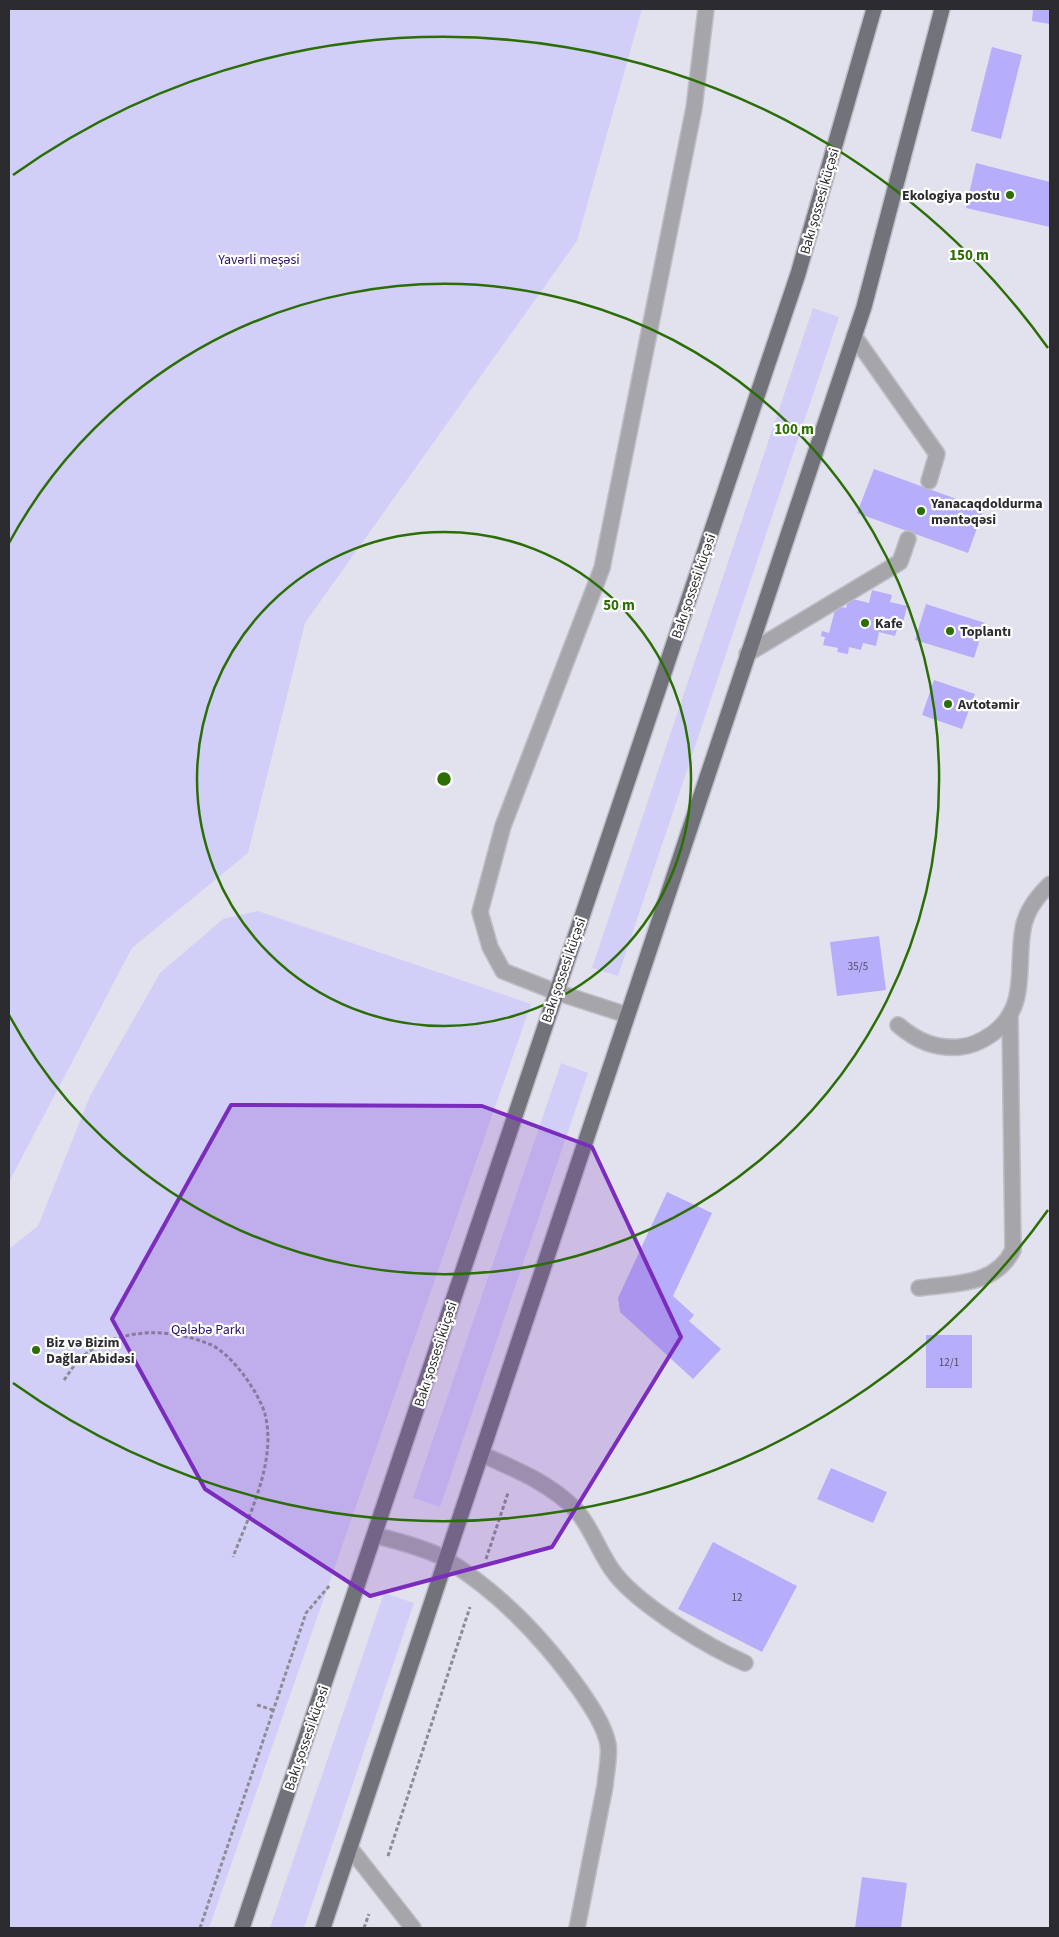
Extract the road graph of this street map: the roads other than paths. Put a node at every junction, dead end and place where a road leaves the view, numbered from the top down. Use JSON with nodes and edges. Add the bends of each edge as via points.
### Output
{"nodes":[{"id":1,"x":706,"y":9,"type":"edge"},
{"id":2,"x":874,"y":9,"type":"edge"},
{"id":3,"x":942,"y":9,"type":"edge"},
{"id":4,"x":854,"y":336,"type":"junction"},
{"id":5,"x":929,"y":481,"type":"dead end"},
{"id":6,"x":908,"y":539,"type":"dead end"},
{"id":7,"x":747,"y":654,"type":"junction"},
{"id":8,"x":1050,"y":884,"type":"edge"},
{"id":9,"x":556,"y":992,"type":"junction"},
{"id":10,"x":627,"y":1015,"type":"junction"},
{"id":11,"x":1010,"y":1015,"type":"junction"},
{"id":12,"x":898,"y":1025,"type":"dead end"},
{"id":13,"x":919,"y":1288,"type":"dead end"},
{"id":14,"x":481,"y":1454,"type":"junction"},
{"id":15,"x":376,"y":1534,"type":"junction"},
{"id":16,"x":446,"y":1559,"type":"junction"},
{"id":17,"x":745,"y":1663,"type":"dead end"},
{"id":18,"x":350,"y":1848,"type":"junction"},
{"id":19,"x":242,"y":1928,"type":"edge"},
{"id":20,"x":323,"y":1928,"type":"edge"},
{"id":21,"x":413,"y":1928,"type":"edge"},
{"id":22,"x":577,"y":1928,"type":"edge"}],
"edges":[{"from":1,"to":9,"type":"street","via":[[694,108],[602,568],[503,826],[480,912],[490,947],[503,971]]},
{"from":2,"to":9,"type":"main road","name":"Bakı şossesi küçəsi","via":[[798,274]]},
{"from":3,"to":4,"type":"main road"},
{"from":4,"to":5,"type":"street","via":[[937,454]]},
{"from":4,"to":7,"type":"main road"},
{"from":6,"to":7,"type":"street","via":[[900,562]]},
{"from":7,"to":10,"type":"main road"},
{"from":8,"to":11,"type":"street","via":[[1037,897],[1023,928],[1021,979],[1018,998]]},
{"from":9,"to":10,"type":"street"},
{"from":9,"to":15,"type":"main road","name":"Bakı şossesi küçəsi"},
{"from":10,"to":14,"type":"main road"},
{"from":11,"to":12,"type":"street","via":[[984,1040],[966,1047],[929,1045]]},
{"from":11,"to":13,"type":"street","via":[[1013,1250],[1006,1263],[994,1274]]},
{"from":14,"to":16,"type":"main road"},
{"from":14,"to":17,"type":"street","via":[[540,1481],[576,1511],[616,1575],[638,1597],[718,1652]]},
{"from":15,"to":16,"type":"street"},
{"from":15,"to":19,"type":"main road","name":"Bakı şossesi küçəsi"},
{"from":16,"to":18,"type":"main road"},
{"from":16,"to":22,"type":"street","via":[[524,1621],[557,1658],[594,1710],[608,1744],[605,1786]]},
{"from":18,"to":20,"type":"main road"},
{"from":18,"to":21,"type":"street"}]}
